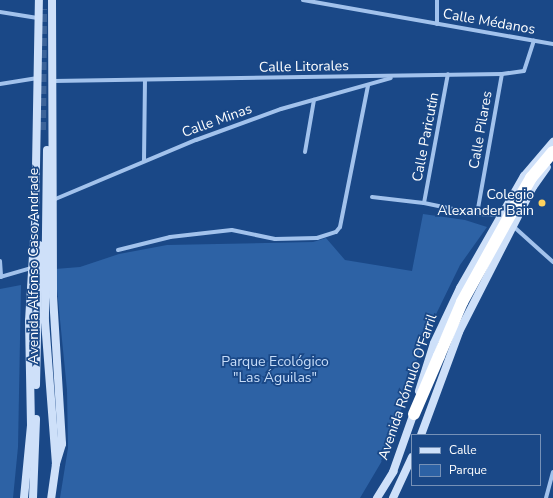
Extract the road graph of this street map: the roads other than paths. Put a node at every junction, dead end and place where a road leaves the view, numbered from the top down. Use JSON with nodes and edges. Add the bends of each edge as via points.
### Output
{"nodes":[{"id":1,"x":39,"y":0,"type":"edge"},
{"id":2,"x":52,"y":0,"type":"edge"},
{"id":3,"x":303,"y":0,"type":"edge"},
{"id":4,"x":437,"y":0,"type":"edge"},
{"id":5,"x":0,"y":12,"type":"edge"},
{"id":6,"x":39,"y":18,"type":"junction"},
{"id":7,"x":436,"y":24,"type":"junction"},
{"id":8,"x":534,"y":41,"type":"junction"},
{"id":9,"x":553,"y":44,"type":"edge"},
{"id":10,"x":448,"y":74,"type":"junction"},
{"id":11,"x":502,"y":74,"type":"junction"},
{"id":12,"x":393,"y":77,"type":"junction"},
{"id":13,"x":38,"y":78,"type":"junction"},
{"id":14,"x":145,"y":80,"type":"junction"},
{"id":15,"x":52,"y":81,"type":"junction"},
{"id":16,"x":0,"y":84,"type":"edge"},
{"id":17,"x":368,"y":86,"type":"junction"},
{"id":18,"x":314,"y":100,"type":"junction"},
{"id":19,"x":553,"y":142,"type":"edge"},
{"id":20,"x":305,"y":152,"type":"dead end"},
{"id":21,"x":553,"y":152,"type":"edge"},
{"id":22,"x":144,"y":161,"type":"junction"},
{"id":23,"x":553,"y":161,"type":"edge"},
{"id":24,"x":372,"y":197,"type":"dead end"},
{"id":25,"x":53,"y":200,"type":"junction"},
{"id":26,"x":424,"y":203,"type":"junction"},
{"id":27,"x":477,"y":214,"type":"junction"},
{"id":28,"x":502,"y":215,"type":"junction"},
{"id":29,"x":496,"y":225,"type":"junction"},
{"id":30,"x":512,"y":229,"type":"junction"},
{"id":31,"x":118,"y":250,"type":"dead end"},
{"id":32,"x":0,"y":261,"type":"edge"},
{"id":33,"x":553,"y":262,"type":"edge"},
{"id":34,"x":31,"y":268,"type":"junction"},
{"id":35,"x":0,"y":277,"type":"edge"},
{"id":36,"x":31,"y":375,"type":"junction"},
{"id":37,"x":36,"y":384,"type":"junction"},
{"id":38,"x":36,"y":398,"type":"junction"},
{"id":39,"x":31,"y":409,"type":"junction"},
{"id":40,"x":414,"y":414,"type":"junction"},
{"id":41,"x":421,"y":434,"type":"edge"},
{"id":42,"x":411,"y":459,"type":"edge"},
{"id":43,"x":56,"y":464,"type":"junction"},
{"id":44,"x":553,"y":472,"type":"edge"},
{"id":45,"x":24,"y":498,"type":"edge"},
{"id":46,"x":33,"y":498,"type":"edge"},
{"id":47,"x":51,"y":498,"type":"edge"},
{"id":48,"x":377,"y":498,"type":"edge"},
{"id":49,"x":393,"y":498,"type":"edge"},
{"id":50,"x":546,"y":498,"type":"edge"}],
"edges":[{"from":1,"to":6,"type":"main road"},
{"from":2,"to":15,"type":"main road"},
{"from":3,"to":7,"type":"street","name":"Calle Médanos"},
{"from":4,"to":7,"type":"street"},
{"from":5,"to":6,"type":"street"},
{"from":6,"to":13,"type":"main road"},
{"from":7,"to":8,"type":"street","name":"Calle Médanos"},
{"from":8,"to":9,"type":"street","name":"Calle Médanos"},
{"from":8,"to":11,"type":"street","name":"Calle Litorales","via":[[524,71]]},
{"from":10,"to":11,"type":"street","name":"Calle Litorales"},
{"from":10,"to":12,"type":"street","name":"Calle Litorales"},
{"from":10,"to":26,"type":"street","name":"Calle Paricutín"},
{"from":11,"to":27,"type":"street","name":"Calle Pilares"},
{"from":12,"to":14,"type":"street","name":"Calle Litorales"},
{"from":12,"to":17,"type":"street","name":"Calle Minas"},
{"from":13,"to":16,"type":"street"},
{"from":13,"to":34,"type":"main road","via":[[36,224]]},
{"from":14,"to":15,"type":"street","name":"Calle Litorales"},
{"from":14,"to":22,"type":"street"},
{"from":15,"to":25,"type":"main road"},
{"from":17,"to":18,"type":"street","name":"Calle Minas"},
{"from":17,"to":31,"type":"street","via":[[340,227],[336,232],[317,238],[275,239],[232,230],[170,237]]},
{"from":18,"to":20,"type":"street"},
{"from":18,"to":22,"type":"street","name":"Calle Minas","via":[[281,109]]},
{"from":19,"to":28,"type":"main road","name":"Avenida Rómulo O'Farril","via":[[524,176]]},
{"from":21,"to":40,"type":"highway","bridge":true,"via":[[531,178],[462,302]]},
{"from":22,"to":25,"type":"street","name":"Calle Minas"},
{"from":23,"to":30,"type":"main road","name":"Avenida Rómulo O'Farril","via":[[533,187]]},
{"from":24,"to":26,"type":"street"},
{"from":25,"to":43,"type":"main road","via":[[52,296],[62,444]]},
{"from":26,"to":27,"type":"street"},
{"from":27,"to":28,"type":"street"},
{"from":28,"to":29,"type":"main road","name":"Avenida Rómulo O'Farril"},
{"from":28,"to":30,"type":"street","via":[[510,217]]},
{"from":29,"to":30,"type":"main road","via":[[505,222]]},
{"from":29,"to":40,"type":"main road","name":"Avenida Rómulo O'Farril","via":[[457,294],[434,343]]},
{"from":30,"to":33,"type":"street"},
{"from":30,"to":41,"type":"main road","name":"Avenida Rómulo O'Farril","via":[[459,332]]},
{"from":32,"to":35,"type":"street"},
{"from":34,"to":35,"type":"street"},
{"from":34,"to":36,"type":"main road"},
{"from":36,"to":37,"type":"main road"},
{"from":36,"to":39,"type":"main road"},
{"from":37,"to":38,"type":"main road","name":"Avenida Alfonso Caso Andrade"},
{"from":37,"to":43,"type":"main road","name":"Avenida Alfonso Caso Andrade","via":[[36,289],[45,130],[45,321]]},
{"from":38,"to":39,"type":"main road"},
{"from":38,"to":46,"type":"main road","name":"Avenida Alfonso Caso Andrade","via":[[36,469]]},
{"from":39,"to":45,"type":"main road"},
{"from":40,"to":48,"type":"main road","name":"Avenida Rómulo O'Farril","via":[[393,472]]},
{"from":42,"to":49,"type":"main road","name":"Avenida Rómulo O'Farril"},
{"from":43,"to":47,"type":"main road","name":"Avenida Alfonso Caso Andrade"},
{"from":44,"to":50,"type":"street"}]}
